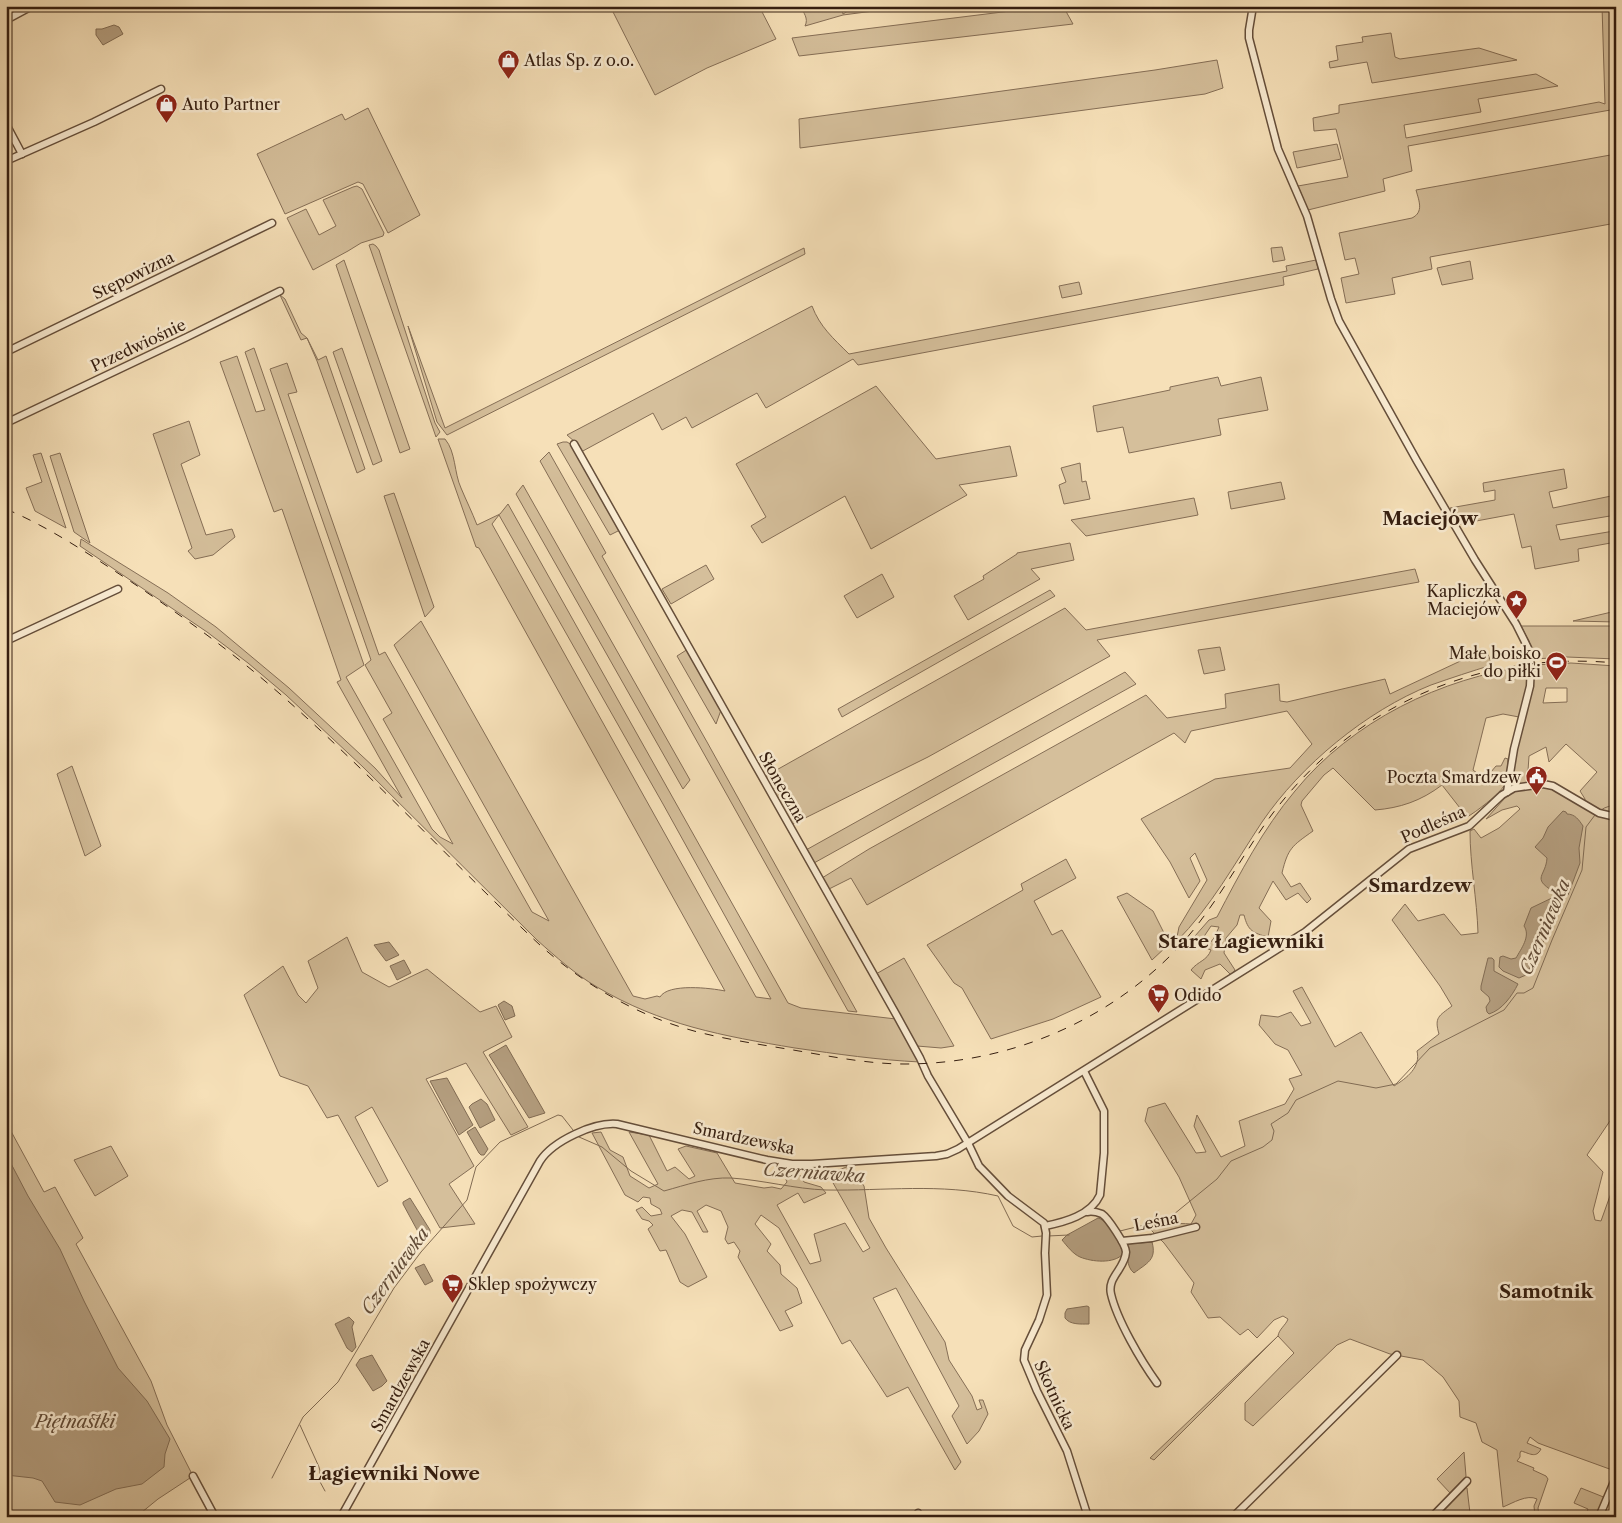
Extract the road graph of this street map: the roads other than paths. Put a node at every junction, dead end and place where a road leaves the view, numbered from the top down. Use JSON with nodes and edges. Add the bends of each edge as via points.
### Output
{"nodes":[{"id":1,"x":32,"y":6,"type":"edge"},
{"id":2,"x":1253,"y":6,"type":"edge"},
{"id":3,"x":6,"y":20,"type":"edge"},
{"id":4,"x":161,"y":89,"type":"dead end"},
{"id":5,"x":6,"y":124,"type":"edge"},
{"id":6,"x":22,"y":154,"type":"junction"},
{"id":7,"x":6,"y":161,"type":"edge"},
{"id":8,"x":272,"y":223,"type":"dead end"},
{"id":9,"x":280,"y":291,"type":"dead end"},
{"id":10,"x":6,"y":352,"type":"edge"},
{"id":11,"x":6,"y":423,"type":"edge"},
{"id":12,"x":574,"y":444,"type":"dead end"},
{"id":13,"x":118,"y":589,"type":"dead end"},
{"id":14,"x":6,"y":641,"type":"edge"},
{"id":15,"x":1509,"y":778,"type":"junction"},
{"id":16,"x":1514,"y":788,"type":"junction"},
{"id":17,"x":1507,"y":792,"type":"junction"},
{"id":18,"x":1616,"y":817,"type":"edge"},
{"id":19,"x":1324,"y":917,"type":"joint"},
{"id":20,"x":1084,"y":1071,"type":"junction"},
{"id":21,"x":968,"y":1143,"type":"junction"},
{"id":22,"x":1087,"y":1212,"type":"junction"},
{"id":23,"x":1045,"y":1226,"type":"junction"},
{"id":24,"x":1196,"y":1227,"type":"dead end"},
{"id":25,"x":1122,"y":1241,"type":"junction"},
{"id":26,"x":1397,"y":1355,"type":"dead end"},
{"id":27,"x":1157,"y":1383,"type":"dead end"},
{"id":28,"x":192,"y":1476,"type":"dead end"},
{"id":29,"x":1616,"y":1477,"type":"edge"},
{"id":30,"x":1467,"y":1481,"type":"dead end"},
{"id":31,"x":215,"y":1517,"type":"edge"},
{"id":32,"x":341,"y":1517,"type":"edge"},
{"id":33,"x":1088,"y":1517,"type":"edge"},
{"id":34,"x":1233,"y":1517,"type":"edge"},
{"id":35,"x":1432,"y":1517,"type":"edge"},
{"id":36,"x":1599,"y":1517,"type":"edge"}],
"edges":[{"from":1,"to":3,"type":"street"},
{"from":2,"to":15,"type":"street","via":[[1250,38],[1278,149],[1307,216],[1339,322],[1416,461],[1528,648],[1530,686]]},
{"from":4,"to":6,"type":"street"},
{"from":5,"to":6,"type":"street"},
{"from":6,"to":7,"type":"street"},
{"from":8,"to":10,"type":"street","name":"Stępowizna"},
{"from":9,"to":11,"type":"street","name":"Przedwiośnie"},
{"from":12,"to":21,"type":"street","name":"Słoneczna"},
{"from":13,"to":14,"type":"street"},
{"from":15,"to":16,"type":"street"},
{"from":15,"to":17,"type":"street"},
{"from":16,"to":17,"type":"street","name":"Podleśna"},
{"from":16,"to":18,"type":"street","name":"Podleśna","via":[[1542,784],[1553,786],[1596,812]]},
{"from":17,"to":19,"type":"street","name":"Podleśna","via":[[1472,824],[1403,853]]},
{"from":19,"to":20,"type":"street","name":"Smardzewska"},
{"from":20,"to":21,"type":"street","name":"Smardzewska"},
{"from":20,"to":22,"type":"street","via":[[1104,1111],[1100,1195]]},
{"from":21,"to":23,"type":"street","via":[[990,1180],[1042,1220]]},
{"from":21,"to":32,"type":"street","name":"Smardzewska","via":[[936,1156],[792,1164],[611,1123],[589,1127],[561,1142],[540,1161]]},
{"from":22,"to":23,"type":"street"},
{"from":22,"to":25,"type":"street","via":[[1106,1218]]},
{"from":23,"to":33,"type":"street","name":"Skotnicka","via":[[1047,1295],[1024,1360],[1067,1451]]},
{"from":24,"to":25,"type":"street","name":"Leśna","via":[[1152,1238]]},
{"from":25,"to":27,"type":"street","via":[[1126,1248],[1125,1256],[1110,1284],[1111,1295],[1118,1315]]},
{"from":26,"to":34,"type":"street"},
{"from":28,"to":31,"type":"street"},
{"from":29,"to":36,"type":"street"},
{"from":30,"to":35,"type":"street"}]}
